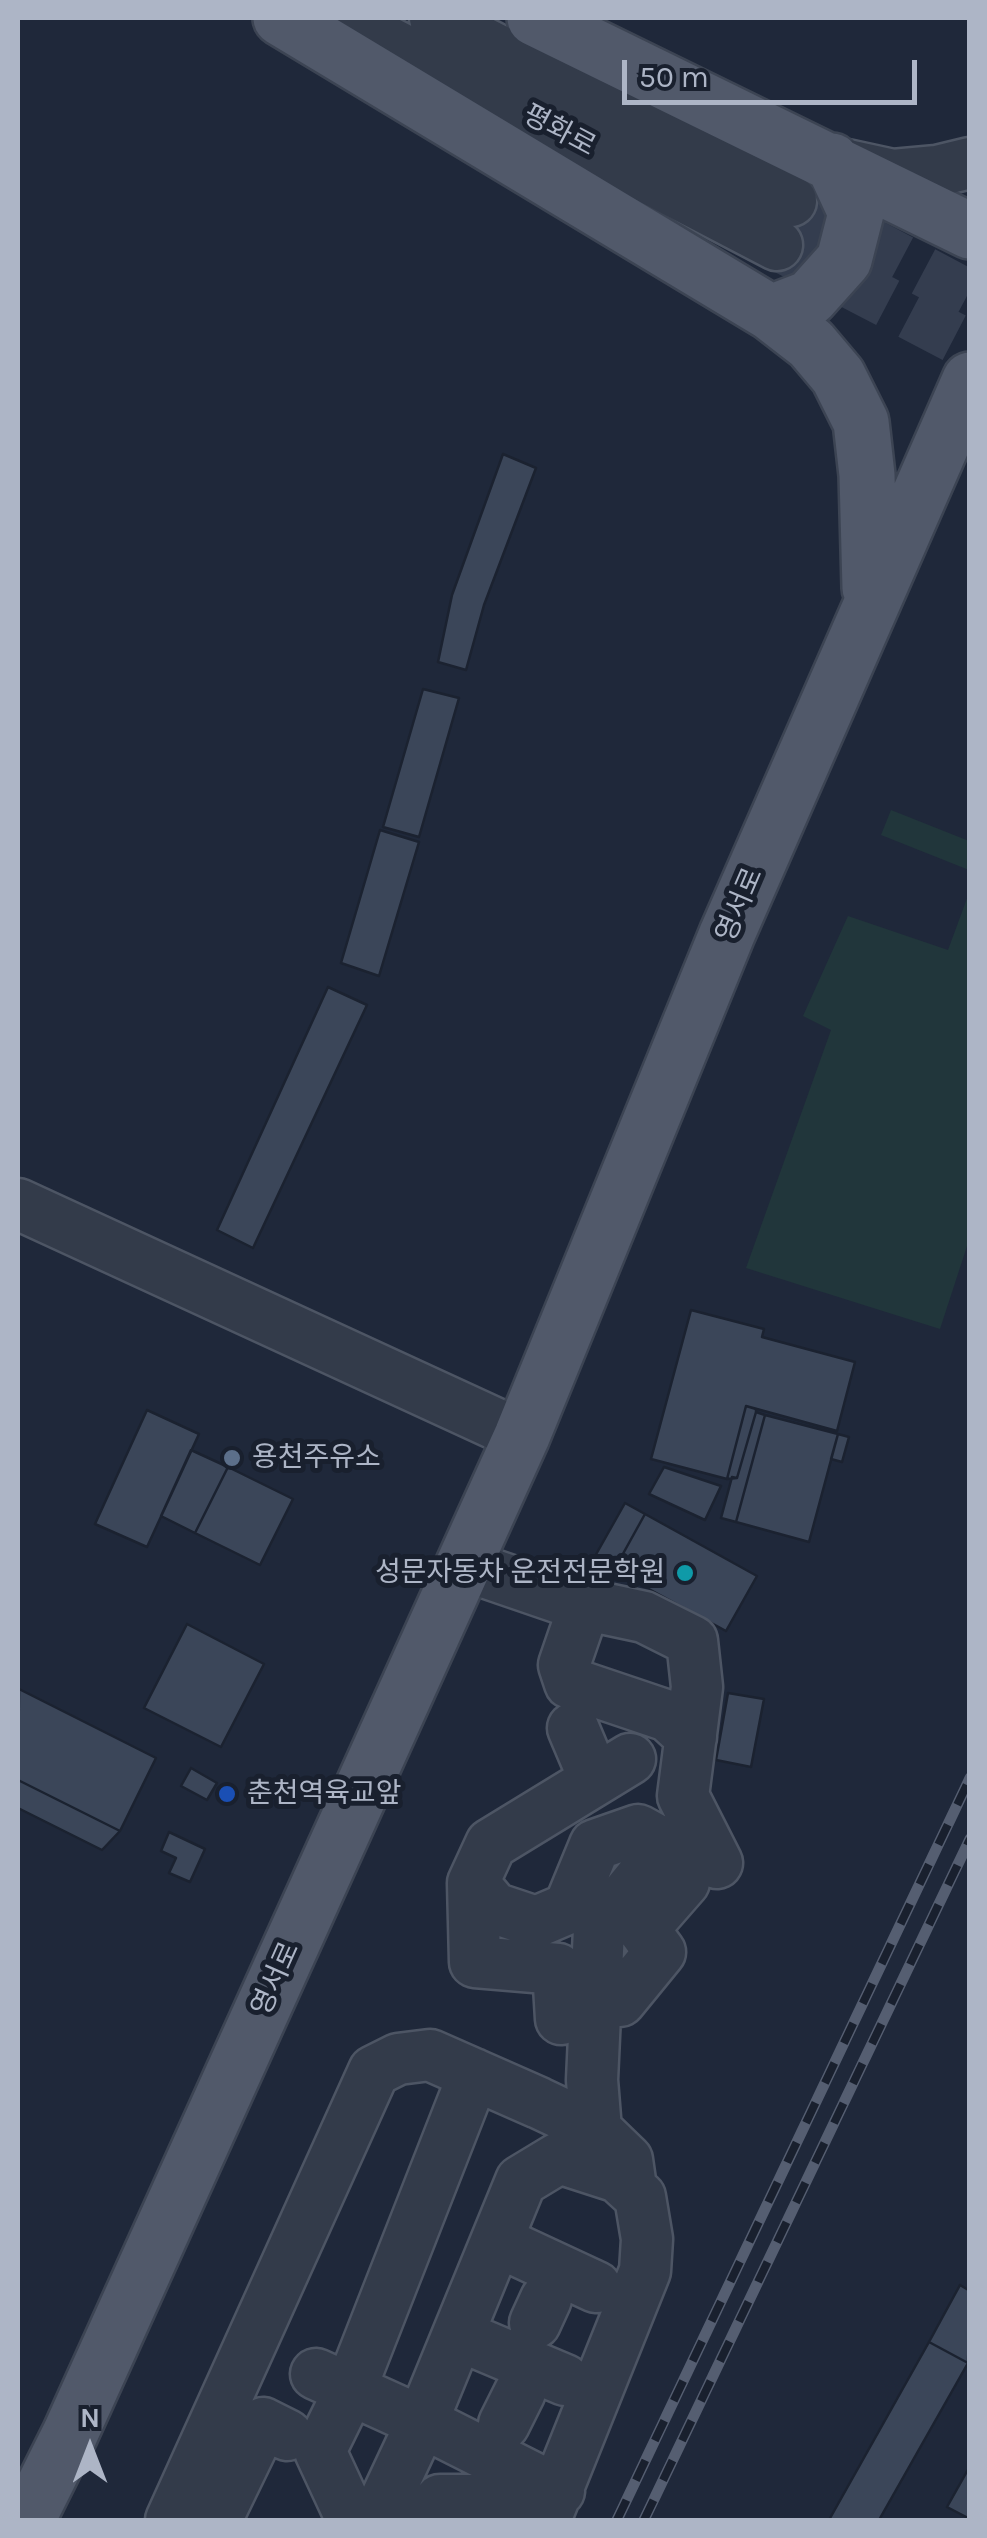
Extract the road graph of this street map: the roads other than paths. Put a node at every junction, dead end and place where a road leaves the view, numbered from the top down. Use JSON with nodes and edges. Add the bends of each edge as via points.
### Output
{"nodes":[{"id":1,"x":281,"y":18,"type":"edge"},
{"id":2,"x":342,"y":18,"type":"edge"},
{"id":3,"x":436,"y":18,"type":"edge"},
{"id":4,"x":534,"y":18,"type":"edge"},
{"id":5,"x":832,"y":162,"type":"junction"},
{"id":6,"x":970,"y":163,"type":"edge"},
{"id":7,"x":970,"y":230,"type":"edge"},
{"id":8,"x":771,"y":313,"type":"junction"},
{"id":9,"x":970,"y":380,"type":"edge"},
{"id":10,"x":870,"y":603,"type":"junction"},
{"id":11,"x":18,"y":1204,"type":"edge"},
{"id":12,"x":522,"y":1436,"type":"junction"},
{"id":13,"x":464,"y":1565,"type":"junction"},
{"id":14,"x":584,"y":1604,"type":"junction"},
{"id":15,"x":573,"y":1728,"type":"dead end"},
{"id":16,"x":690,"y":1737,"type":"junction"},
{"id":17,"x":695,"y":1847,"type":"junction"},
{"id":18,"x":473,"y":1883,"type":"junction"},
{"id":19,"x":620,"y":2001,"type":"dead end"},
{"id":20,"x":561,"y":2018,"type":"dead end"},
{"id":21,"x":474,"y":2074,"type":"junction"},
{"id":22,"x":596,"y":2130,"type":"junction"},
{"id":23,"x":631,"y":2188,"type":"junction"},
{"id":24,"x":497,"y":2241,"type":"junction"},
{"id":25,"x":458,"y":2334,"type":"junction"},
{"id":26,"x":620,"y":2334,"type":"junction"},
{"id":27,"x":549,"y":2341,"type":"junction"},
{"id":28,"x":333,"y":2382,"type":"junction"},
{"id":29,"x":422,"y":2422,"type":"junction"},
{"id":30,"x":304,"y":2443,"type":"junction"},
{"id":31,"x":552,"y":2506,"type":"edge"},
{"id":32,"x":27,"y":2520,"type":"edge"},
{"id":33,"x":172,"y":2520,"type":"edge"},
{"id":34,"x":216,"y":2520,"type":"edge"},
{"id":35,"x":253,"y":2520,"type":"edge"},
{"id":36,"x":352,"y":2520,"type":"edge"},
{"id":37,"x":376,"y":2520,"type":"edge"},
{"id":38,"x":429,"y":2520,"type":"edge"},
{"id":39,"x":508,"y":2520,"type":"edge"}],
"edges":[{"from":1,"to":8,"type":"main road"},
{"from":2,"to":3,"type":"street","name":"평화로","via":[[784,223]]},
{"from":4,"to":5,"type":"main road"},
{"from":5,"to":6,"type":"street","via":[[893,174]]},
{"from":5,"to":7,"type":"main road"},
{"from":5,"to":8,"type":"main road","via":[[856,212],[844,260],[810,298]]},
{"from":8,"to":10,"type":"main road","via":[[838,376],[861,422]]},
{"from":9,"to":10,"type":"main road","name":"영서로"},
{"from":10,"to":12,"type":"main road","name":"영서로"},
{"from":11,"to":12,"type":"street"},
{"from":12,"to":13,"type":"main road","name":"영서로"},
{"from":13,"to":14,"type":"street"},
{"from":13,"to":32,"type":"main road","name":"영서로"},
{"from":14,"to":16,"type":"street","via":[[644,1617],[692,1641],[697,1687]]},
{"from":14,"to":16,"type":"street","via":[[564,1665],[570,1683],[668,1716]]},
{"from":15,"to":18,"type":"street","via":[[612,1770],[490,1844]]},
{"from":16,"to":17,"type":"street","via":[[683,1796]]},
{"from":17,"to":18,"type":"street","via":[[667,1846],[638,1830],[595,1845],[569,1908],[536,1922],[494,1908]]},
{"from":17,"to":19,"type":"street","via":[[684,1882],[643,1930],[660,1952]]},
{"from":17,"to":22,"type":"street","via":[[648,1870],[599,1929]]},
{"from":18,"to":20,"type":"street","via":[[475,1962],[558,1970]]},
{"from":21,"to":22,"type":"street"},
{"from":21,"to":28,"type":"street"},
{"from":21,"to":33,"type":"street","via":[[430,2055],[398,2058],[374,2071]]},
{"from":22,"to":23,"type":"street","via":[[627,2160]]},
{"from":23,"to":24,"type":"street","via":[[618,2176],[559,2158],[521,2181]]},
{"from":23,"to":26,"type":"street","via":[[640,2197],[646,2271]]},
{"from":24,"to":25,"type":"street"},
{"from":24,"to":27,"type":"street"},
{"from":25,"to":27,"type":"street"},
{"from":25,"to":29,"type":"street"},
{"from":26,"to":27,"type":"street"},
{"from":26,"to":27,"type":"street"},
{"from":27,"to":31,"type":"street"},
{"from":28,"to":29,"type":"street"},
{"from":28,"to":30,"type":"street"},
{"from":29,"to":31,"type":"street"},
{"from":29,"to":37,"type":"street"},
{"from":30,"to":34,"type":"street","via":[[263,2423]]},
{"from":30,"to":35,"type":"street","via":[[248,2518]]},
{"from":30,"to":36,"type":"street"},
{"from":38,"to":39,"type":"street","via":[[440,2500],[474,2500]]}]}
